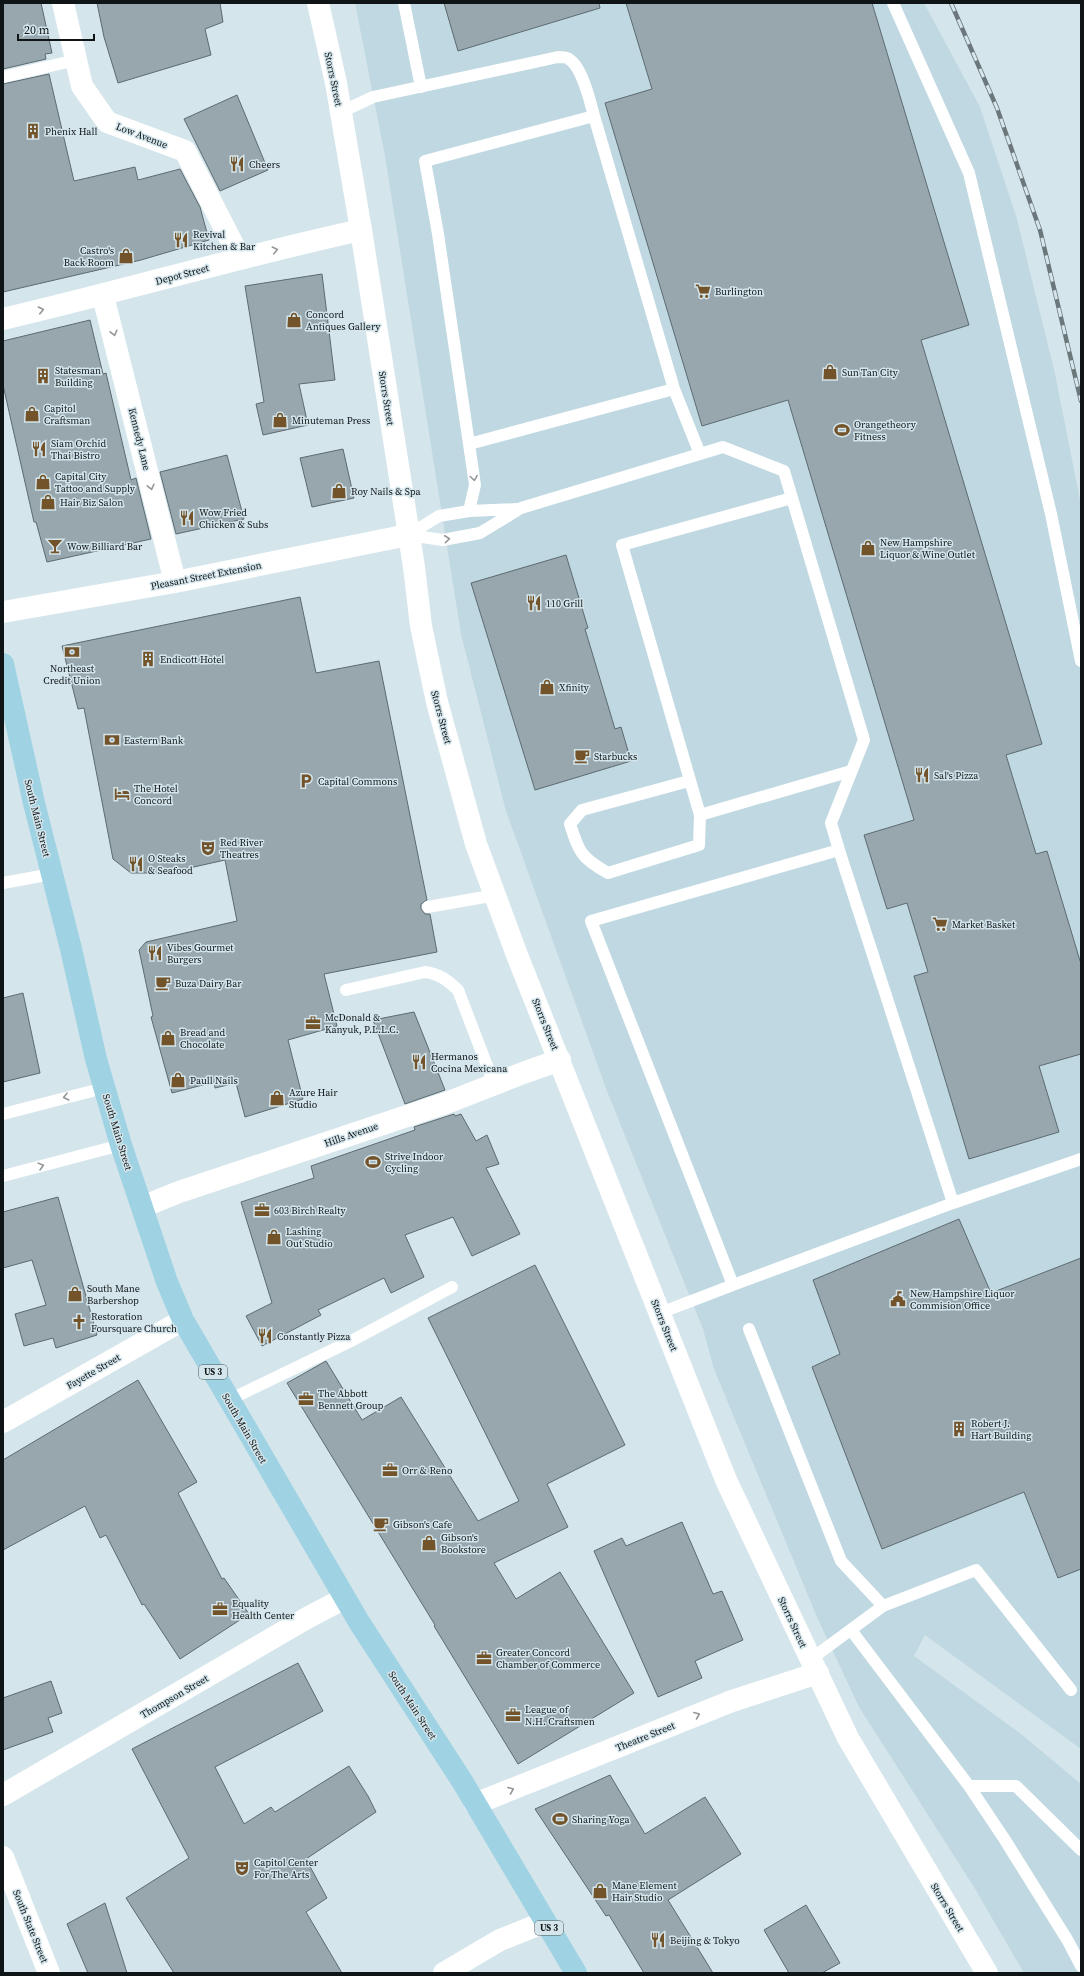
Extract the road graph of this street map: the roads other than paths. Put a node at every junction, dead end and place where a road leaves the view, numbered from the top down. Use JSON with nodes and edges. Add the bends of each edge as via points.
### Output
{"nodes":[{"id":1,"x":63,"y":3,"type":"edge"},
{"id":2,"x":318,"y":3,"type":"edge"},
{"id":3,"x":404,"y":3,"type":"edge"},
{"id":4,"x":893,"y":3,"type":"edge"},
{"id":5,"x":76,"y":60,"type":"junction"},
{"id":6,"x":3,"y":77,"type":"edge"},
{"id":7,"x":421,"y":87,"type":"junction"},
{"id":8,"x":341,"y":112,"type":"junction"},
{"id":9,"x":594,"y":116,"type":"junction"},
{"id":10,"x":361,"y":230,"type":"junction"},
{"id":11,"x":240,"y":258,"type":"junction"},
{"id":12,"x":103,"y":296,"type":"junction"},
{"id":13,"x":3,"y":319,"type":"edge"},
{"id":14,"x":674,"y":389,"type":"junction"},
{"id":15,"x":469,"y":444,"type":"junction"},
{"id":16,"x":700,"y":454,"type":"junction"},
{"id":17,"x":792,"y":498,"type":"junction"},
{"id":18,"x":521,"y":508,"type":"junction"},
{"id":19,"x":469,"y":511,"type":"junction"},
{"id":20,"x":408,"y":535,"type":"junction"},
{"id":21,"x":175,"y":582,"type":"junction"},
{"id":22,"x":3,"y":612,"type":"edge"},
{"id":23,"x":1081,"y":661,"type":"edge"},
{"id":24,"x":3,"y":664,"type":"edge"},
{"id":25,"x":851,"y":771,"type":"junction"},
{"id":26,"x":689,"y":780,"type":"junction"},
{"id":27,"x":700,"y":815,"type":"junction"},
{"id":28,"x":839,"y":850,"type":"junction"},
{"id":29,"x":52,"y":874,"type":"junction"},
{"id":30,"x":3,"y":884,"type":"edge"},
{"id":31,"x":496,"y":895,"type":"junction"},
{"id":32,"x":428,"y":907,"type":"dead end"},
{"id":33,"x":346,"y":990,"type":"dead end"},
{"id":34,"x":560,"y":1060,"type":"junction"},
{"id":35,"x":494,"y":1084,"type":"junction"},
{"id":36,"x":104,"y":1088,"type":"junction"},
{"id":37,"x":3,"y":1114,"type":"edge"},
{"id":38,"x":121,"y":1145,"type":"junction"},
{"id":39,"x":1081,"y":1159,"type":"edge"},
{"id":40,"x":3,"y":1176,"type":"edge"},
{"id":41,"x":953,"y":1203,"type":"junction"},
{"id":42,"x":142,"y":1207,"type":"junction"},
{"id":43,"x":733,"y":1285,"type":"junction"},
{"id":44,"x":452,"y":1287,"type":"dead end"},
{"id":45,"x":660,"y":1313,"type":"junction"},
{"id":46,"x":183,"y":1320,"type":"junction"},
{"id":47,"x":749,"y":1329,"type":"dead end"},
{"id":48,"x":229,"y":1400,"type":"junction"},
{"id":49,"x":3,"y":1422,"type":"edge"},
{"id":50,"x":346,"y":1598,"type":"junction"},
{"id":51,"x":882,"y":1606,"type":"junction"},
{"id":52,"x":850,"y":1630,"type":"junction"},
{"id":53,"x":814,"y":1666,"type":"junction"},
{"id":54,"x":1071,"y":1690,"type":"dead end"},
{"id":55,"x":969,"y":1786,"type":"junction"},
{"id":56,"x":3,"y":1795,"type":"edge"},
{"id":57,"x":475,"y":1804,"type":"junction"},
{"id":58,"x":1081,"y":1850,"type":"edge"},
{"id":59,"x":3,"y":1857,"type":"edge"},
{"id":60,"x":545,"y":1922,"type":"junction"},
{"id":61,"x":1081,"y":1966,"type":"edge"},
{"id":62,"x":49,"y":1973,"type":"edge"},
{"id":63,"x":444,"y":1973,"type":"edge"},
{"id":64,"x":576,"y":1973,"type":"edge"},
{"id":65,"x":988,"y":1973,"type":"edge"}],
"edges":[{"from":1,"to":5,"type":"street","name":"Low Avenue"},
{"from":2,"to":8,"type":"street","name":"Storrs Street"},
{"from":3,"to":7,"type":"lane"},
{"from":4,"to":23,"type":"lane","via":[[969,173],[1052,514]]},
{"from":5,"to":6,"type":"lane"},
{"from":5,"to":11,"type":"street","name":"Low Avenue","via":[[82,86],[107,122],[185,151]]},
{"from":7,"to":8,"type":"lane","via":[[373,97]]},
{"from":7,"to":9,"type":"lane","via":[[558,57],[568,58],[582,78]]},
{"from":8,"to":10,"type":"street","name":"Storrs Street"},
{"from":9,"to":14,"type":"lane"},
{"from":9,"to":15,"type":"lane","via":[[425,161]]},
{"from":11,"to":10,"type":"street","name":"Depot Street","one_way":true},
{"from":10,"to":20,"type":"street","name":"Storrs Street"},
{"from":11,"to":12,"type":"street","name":"Depot Street"},
{"from":13,"to":12,"type":"street","name":"Depot Street","one_way":true},
{"from":12,"to":21,"type":"street","name":"Kennedy Lane","one_way":true},
{"from":14,"to":15,"type":"lane"},
{"from":14,"to":16,"type":"lane"},
{"from":15,"to":19,"type":"lane","one_way":true,"via":[[475,485]]},
{"from":16,"to":17,"type":"lane","via":[[722,447],[784,471]]},
{"from":16,"to":18,"type":"lane"},
{"from":17,"to":25,"type":"lane","via":[[864,740]]},
{"from":17,"to":26,"type":"lane","via":[[622,545]]},
{"from":18,"to":19,"type":"lane"},
{"from":20,"to":18,"type":"lane","one_way":true,"via":[[443,540],[480,533]]},
{"from":19,"to":20,"type":"lane","via":[[439,516]]},
{"from":20,"to":21,"type":"street","name":"Pleasant Street Extension"},
{"from":20,"to":31,"type":"street","name":"Storrs Street","via":[[421,626],[437,702],[476,844]]},
{"from":21,"to":22,"type":"street","name":"Pleasant Street Extension"},
{"from":24,"to":29,"type":"main road","name":"South Main Street","number":"US 3"},
{"from":25,"to":27,"type":"lane"},
{"from":25,"to":28,"type":"lane","via":[[831,823]]},
{"from":26,"to":27,"type":"lane"},
{"from":26,"to":27,"type":"lane","via":[[582,810],[570,824],[578,850],[592,864],[608,873],[699,845]]},
{"from":28,"to":41,"type":"lane"},
{"from":28,"to":43,"type":"lane","via":[[591,921]]},
{"from":29,"to":30,"type":"lane"},
{"from":29,"to":36,"type":"main road","name":"South Main Street","number":"US 3"},
{"from":31,"to":32,"type":"lane"},
{"from":31,"to":34,"type":"street","name":"Storrs Street","via":[[517,955]]},
{"from":33,"to":35,"type":"lane","via":[[425,972],[436,973],[446,979],[458,990]]},
{"from":34,"to":35,"type":"street","name":"Hills Avenue"},
{"from":34,"to":45,"type":"street","name":"Storrs Street"},
{"from":35,"to":42,"type":"street","name":"Hills Avenue","via":[[449,1102],[179,1192]]},
{"from":36,"to":37,"type":"lane","one_way":true},
{"from":36,"to":38,"type":"main road","name":"South Main Street","number":"US 3"},
{"from":40,"to":38,"type":"lane","one_way":true},
{"from":38,"to":42,"type":"main road","name":"South Main Street","number":"US 3"},
{"from":39,"to":41,"type":"lane"},
{"from":41,"to":43,"type":"lane"},
{"from":42,"to":46,"type":"main road","name":"South Main Street","number":"US 3","via":[[167,1282]]},
{"from":43,"to":45,"type":"lane"},
{"from":44,"to":48,"type":"lane","via":[[353,1340]]},
{"from":45,"to":53,"type":"street","name":"Storrs Street","via":[[726,1480]]},
{"from":46,"to":48,"type":"main road","name":"South Main Street","number":"US 3"},
{"from":46,"to":49,"type":"street","name":"Fayette Street"},
{"from":47,"to":51,"type":"lane","via":[[841,1561]]},
{"from":48,"to":50,"type":"main road","name":"South Main Street","number":"US 3"},
{"from":50,"to":56,"type":"street","name":"Thompson Street","via":[[307,1618]]},
{"from":50,"to":57,"type":"main road","name":"South Main Street","number":"US 3"},
{"from":51,"to":52,"type":"lane"},
{"from":51,"to":54,"type":"lane","via":[[976,1570]]},
{"from":52,"to":53,"type":"lane"},
{"from":52,"to":55,"type":"lane"},
{"from":57,"to":53,"type":"street","name":"Theatre Street","one_way":true},
{"from":53,"to":65,"type":"street","name":"Storrs Street","via":[[848,1738]]},
{"from":55,"to":58,"type":"lane","via":[[1016,1786]]},
{"from":55,"to":61,"type":"lane","via":[[1018,1860]]},
{"from":57,"to":60,"type":"main road","name":"South Main Street","number":"US 3"},
{"from":59,"to":62,"type":"street","name":"South State Street"},
{"from":60,"to":63,"type":"street","via":[[500,1940]]},
{"from":60,"to":64,"type":"main road","name":"South Main Street","number":"US 3"}]}
